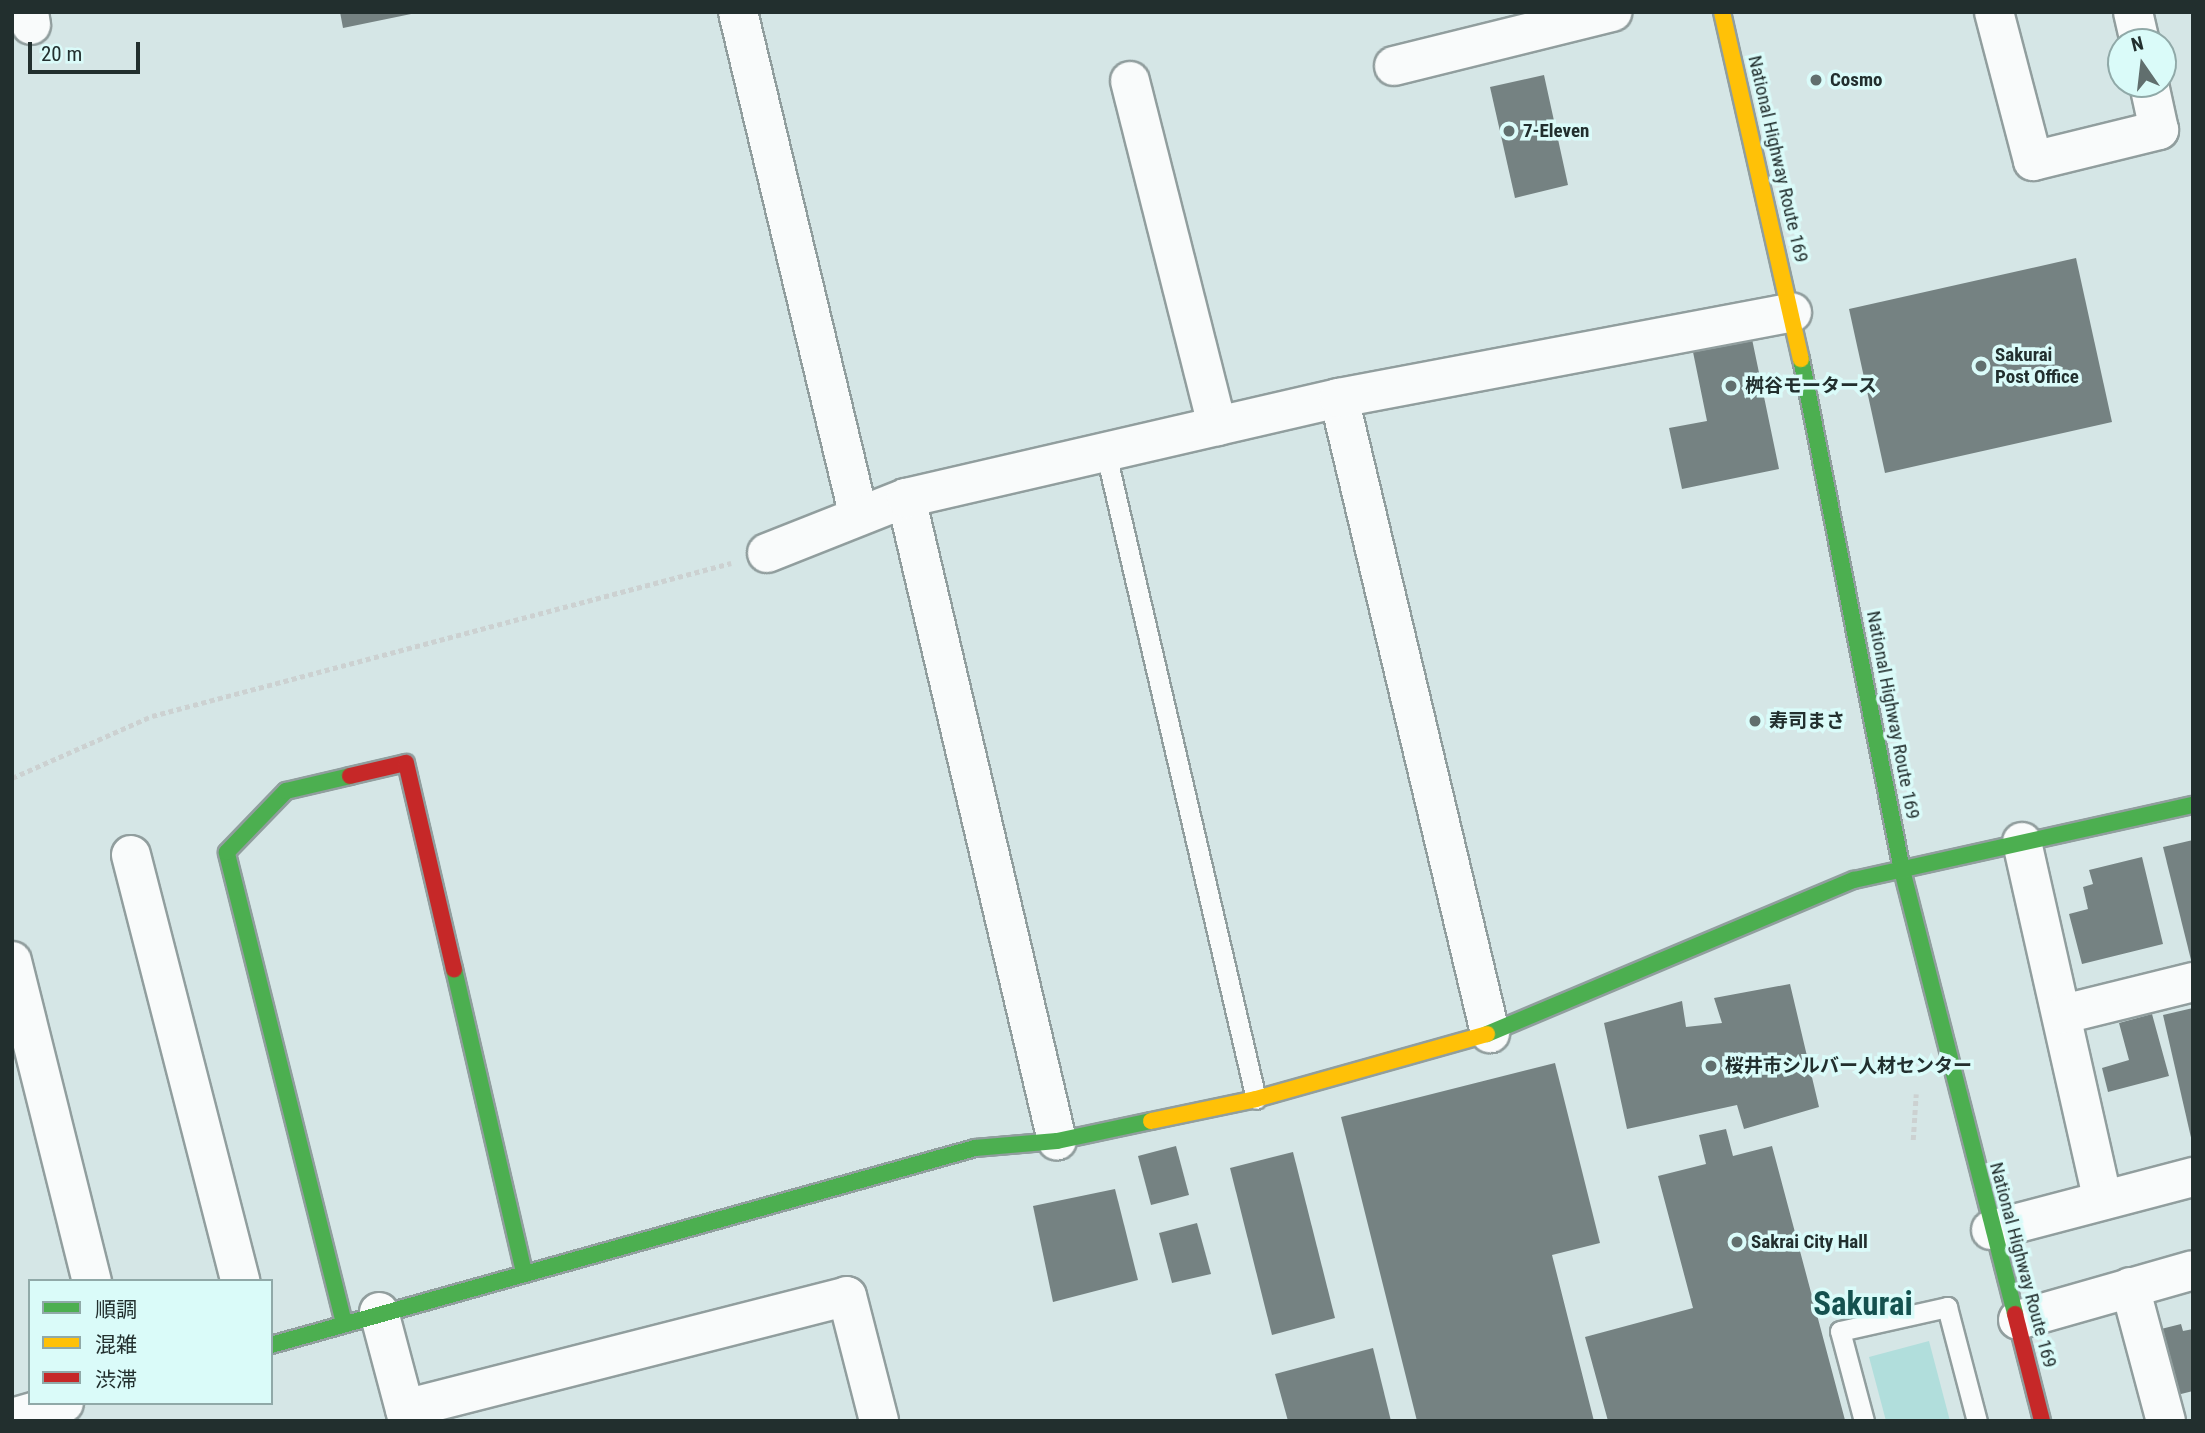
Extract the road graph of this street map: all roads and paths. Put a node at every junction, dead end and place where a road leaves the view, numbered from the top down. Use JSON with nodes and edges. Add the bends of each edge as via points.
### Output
{"nodes":[{"id":1,"x":738,"y":12,"type":"edge"},
{"id":2,"x":1612,"y":12,"type":"edge"},
{"id":3,"x":1722,"y":12,"type":"edge"},
{"id":4,"x":1994,"y":12,"type":"edge"},
{"id":5,"x":1394,"y":66,"type":"dead end"},
{"id":6,"x":1130,"y":81,"type":"dead end"},
{"id":7,"x":2152,"y":98,"type":"edge"},
{"id":8,"x":1792,"y":312,"type":"junction"},
{"id":9,"x":1339,"y":398,"type":"junction"},
{"id":10,"x":1217,"y":426,"type":"junction"},
{"id":11,"x":1106,"y":454,"type":"junction"},
{"id":12,"x":906,"y":498,"type":"junction"},
{"id":13,"x":858,"y":513,"type":"junction"},
{"id":14,"x":767,"y":553,"type":"joint"},
{"id":15,"x":12,"y":778,"type":"edge"},
{"id":16,"x":2193,"y":805,"type":"edge"},
{"id":17,"x":2022,"y":842,"type":"junction"},
{"id":18,"x":131,"y":855,"type":"dead end"},
{"id":19,"x":1902,"y":870,"type":"junction"},
{"id":20,"x":12,"y":961,"type":"edge"},
{"id":21,"x":2193,"y":982,"type":"edge"},
{"id":22,"x":2064,"y":1014,"type":"junction"},
{"id":23,"x":1489,"y":1032,"type":"junction"},
{"id":24,"x":1916,"y":1094,"type":"dead end"},
{"id":25,"x":1256,"y":1098,"type":"junction"},
{"id":26,"x":1913,"y":1140,"type":"dead end"},
{"id":27,"x":1057,"y":1141,"type":"junction"},
{"id":28,"x":2193,"y":1177,"type":"edge"},
{"id":29,"x":2103,"y":1200,"type":"junction"},
{"id":30,"x":1991,"y":1230,"type":"junction"},
{"id":31,"x":2193,"y":1270,"type":"edge"},
{"id":32,"x":524,"y":1272,"type":"junction"},
{"id":33,"x":92,"y":1279,"type":"edge"},
{"id":34,"x":239,"y":1279,"type":"edge"},
{"id":35,"x":2130,"y":1287,"type":"junction"},
{"id":36,"x":361,"y":1317,"type":"junction"},
{"id":37,"x":2018,"y":1320,"type":"junction"},
{"id":38,"x":273,"y":1344,"type":"edge"},
{"id":39,"x":57,"y":1405,"type":"edge"},
{"id":40,"x":406,"y":1415,"type":"edge"},
{"id":41,"x":12,"y":1418,"type":"edge"},
{"id":42,"x":878,"y":1421,"type":"edge"},
{"id":43,"x":1864,"y":1421,"type":"edge"},
{"id":44,"x":1977,"y":1421,"type":"edge"},
{"id":45,"x":2042,"y":1421,"type":"edge"},
{"id":46,"x":2166,"y":1421,"type":"edge"}],
"edges":[{"from":1,"to":13,"type":"street"},
{"from":2,"to":5,"type":"street"},
{"from":3,"to":8,"type":"main road","name":"National Highway Route 169"},
{"from":4,"to":7,"type":"street","via":[[2033,161],[2159,130]]},
{"from":6,"to":10,"type":"street"},
{"from":8,"to":9,"type":"street"},
{"from":8,"to":19,"type":"main road","name":"National Highway Route 169"},
{"from":9,"to":10,"type":"street"},
{"from":9,"to":23,"type":"street"},
{"from":10,"to":11,"type":"street"},
{"from":11,"to":12,"type":"street"},
{"from":11,"to":25,"type":"lane"},
{"from":12,"to":13,"type":"street"},
{"from":12,"to":27,"type":"street"},
{"from":13,"to":14,"type":"street"},
{"from":14,"to":15,"type":"path","via":[[152,716]]},
{"from":16,"to":17,"type":"main road"},
{"from":17,"to":19,"type":"main road"},
{"from":17,"to":22,"type":"street"},
{"from":18,"to":34,"type":"street"},
{"from":19,"to":23,"type":"main road","via":[[1854,880],[1715,933]]},
{"from":19,"to":30,"type":"main road","name":"National Highway Route 169"},
{"from":20,"to":33,"type":"street"},
{"from":21,"to":22,"type":"street"},
{"from":22,"to":29,"type":"street"},
{"from":23,"to":25,"type":"main road"},
{"from":24,"to":26,"type":"path"},
{"from":25,"to":27,"type":"main road"},
{"from":27,"to":32,"type":"main road","via":[[975,1148]]},
{"from":28,"to":29,"type":"street"},
{"from":29,"to":30,"type":"street"},
{"from":30,"to":37,"type":"main road","name":"National Highway Route 169"},
{"from":31,"to":35,"type":"street"},
{"from":32,"to":36,"type":"main road"},
{"from":32,"to":36,"type":"main road","via":[[406,763],[286,791],[227,852]]},
{"from":35,"to":37,"type":"street"},
{"from":35,"to":46,"type":"street"},
{"from":36,"to":38,"type":"main road"},
{"from":36,"to":40,"type":"street"},
{"from":37,"to":45,"type":"main road","name":"National Highway Route 169"},
{"from":39,"to":41,"type":"street"},
{"from":40,"to":42,"type":"street","via":[[847,1296]]},
{"from":43,"to":44,"type":"lane","via":[[1840,1331],[1947,1307]]}]}
